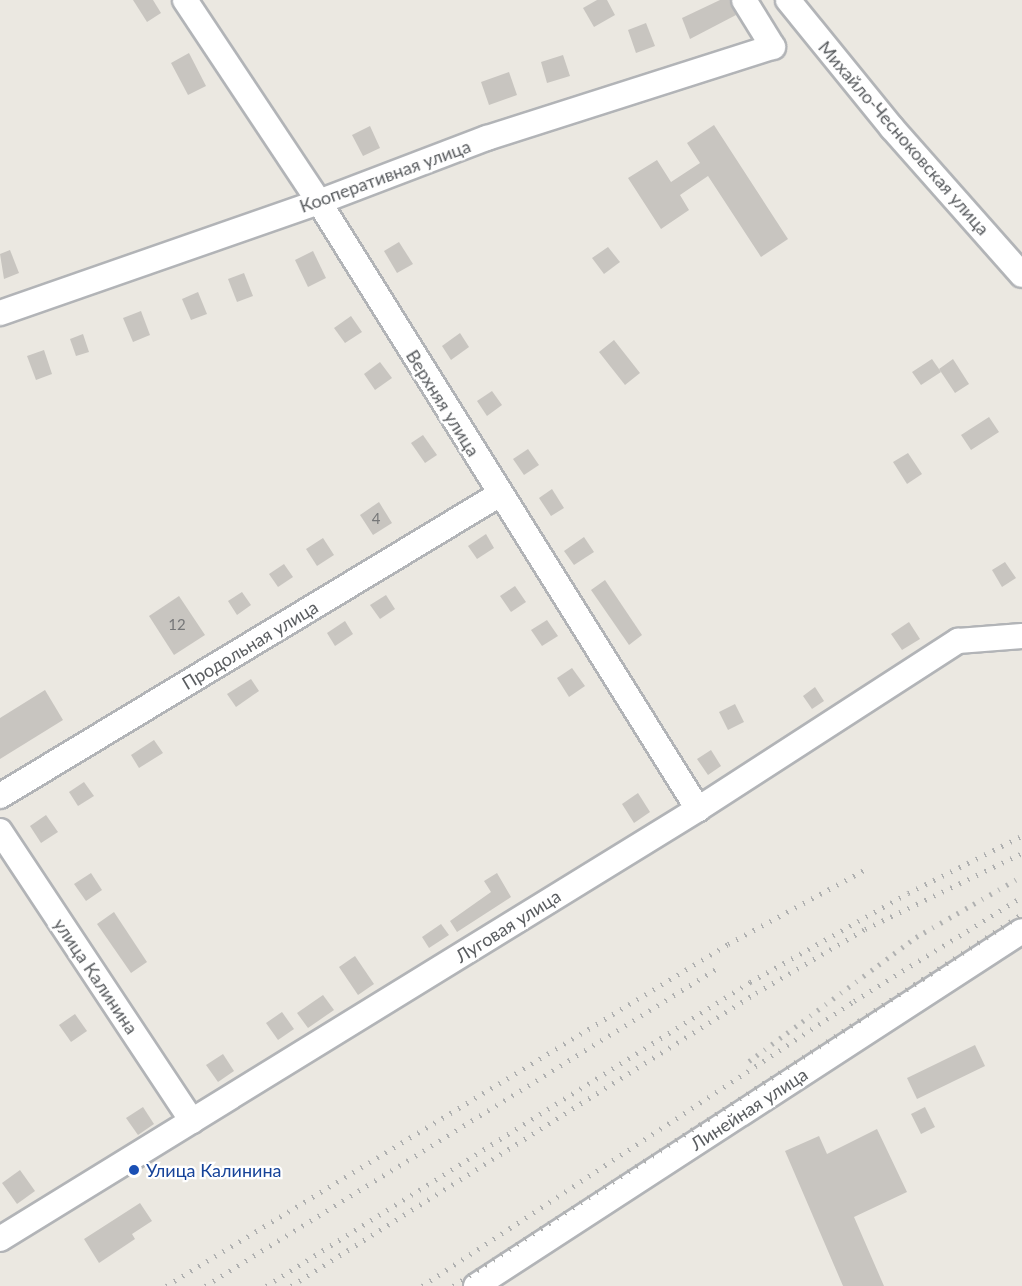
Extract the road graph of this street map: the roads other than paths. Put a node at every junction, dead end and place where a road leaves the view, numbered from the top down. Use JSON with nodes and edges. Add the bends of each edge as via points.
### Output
{"nodes":[{"id":1,"x":185,"y":0,"type":"edge"},
{"id":2,"x":744,"y":0,"type":"edge"},
{"id":3,"x":788,"y":0,"type":"edge"},
{"id":4,"x":319,"y":202,"type":"junction"},
{"id":5,"x":1022,"y":275,"type":"edge"},
{"id":6,"x":0,"y":314,"type":"edge"},
{"id":7,"x":500,"y":494,"type":"junction"},
{"id":8,"x":1022,"y":636,"type":"edge"},
{"id":9,"x":0,"y":796,"type":"edge"},
{"id":10,"x":698,"y":808,"type":"junction"},
{"id":11,"x":0,"y":831,"type":"edge"},
{"id":12,"x":1022,"y":931,"type":"edge"},
{"id":13,"x":192,"y":1121,"type":"junction"},
{"id":14,"x":0,"y":1239,"type":"edge"},
{"id":15,"x":476,"y":1286,"type":"edge"}],
"edges":[{"from":1,"to":4,"type":"street","name":"Верхняя улица"},
{"from":2,"to":4,"type":"street","name":"Кооперативная улица","via":[[773,47],[488,138]]},
{"from":3,"to":5,"type":"street","name":"Михайло-Чесноковская улица","via":[[885,120]]},
{"from":4,"to":6,"type":"street","name":"Кооперативная улица"},
{"from":4,"to":7,"type":"street","name":"Верхняя улица"},
{"from":7,"to":9,"type":"street","name":"Продольная улица"},
{"from":7,"to":10,"type":"street","name":"Верхняя улица"},
{"from":8,"to":10,"type":"street","name":"Луговая улица","via":[[958,641]]},
{"from":10,"to":13,"type":"street","name":"Луговая улица"},
{"from":11,"to":13,"type":"street","name":"улица Калинина"},
{"from":12,"to":15,"type":"street","name":"Линейная улица"},
{"from":13,"to":14,"type":"street","name":"Луговая улица"}]}
